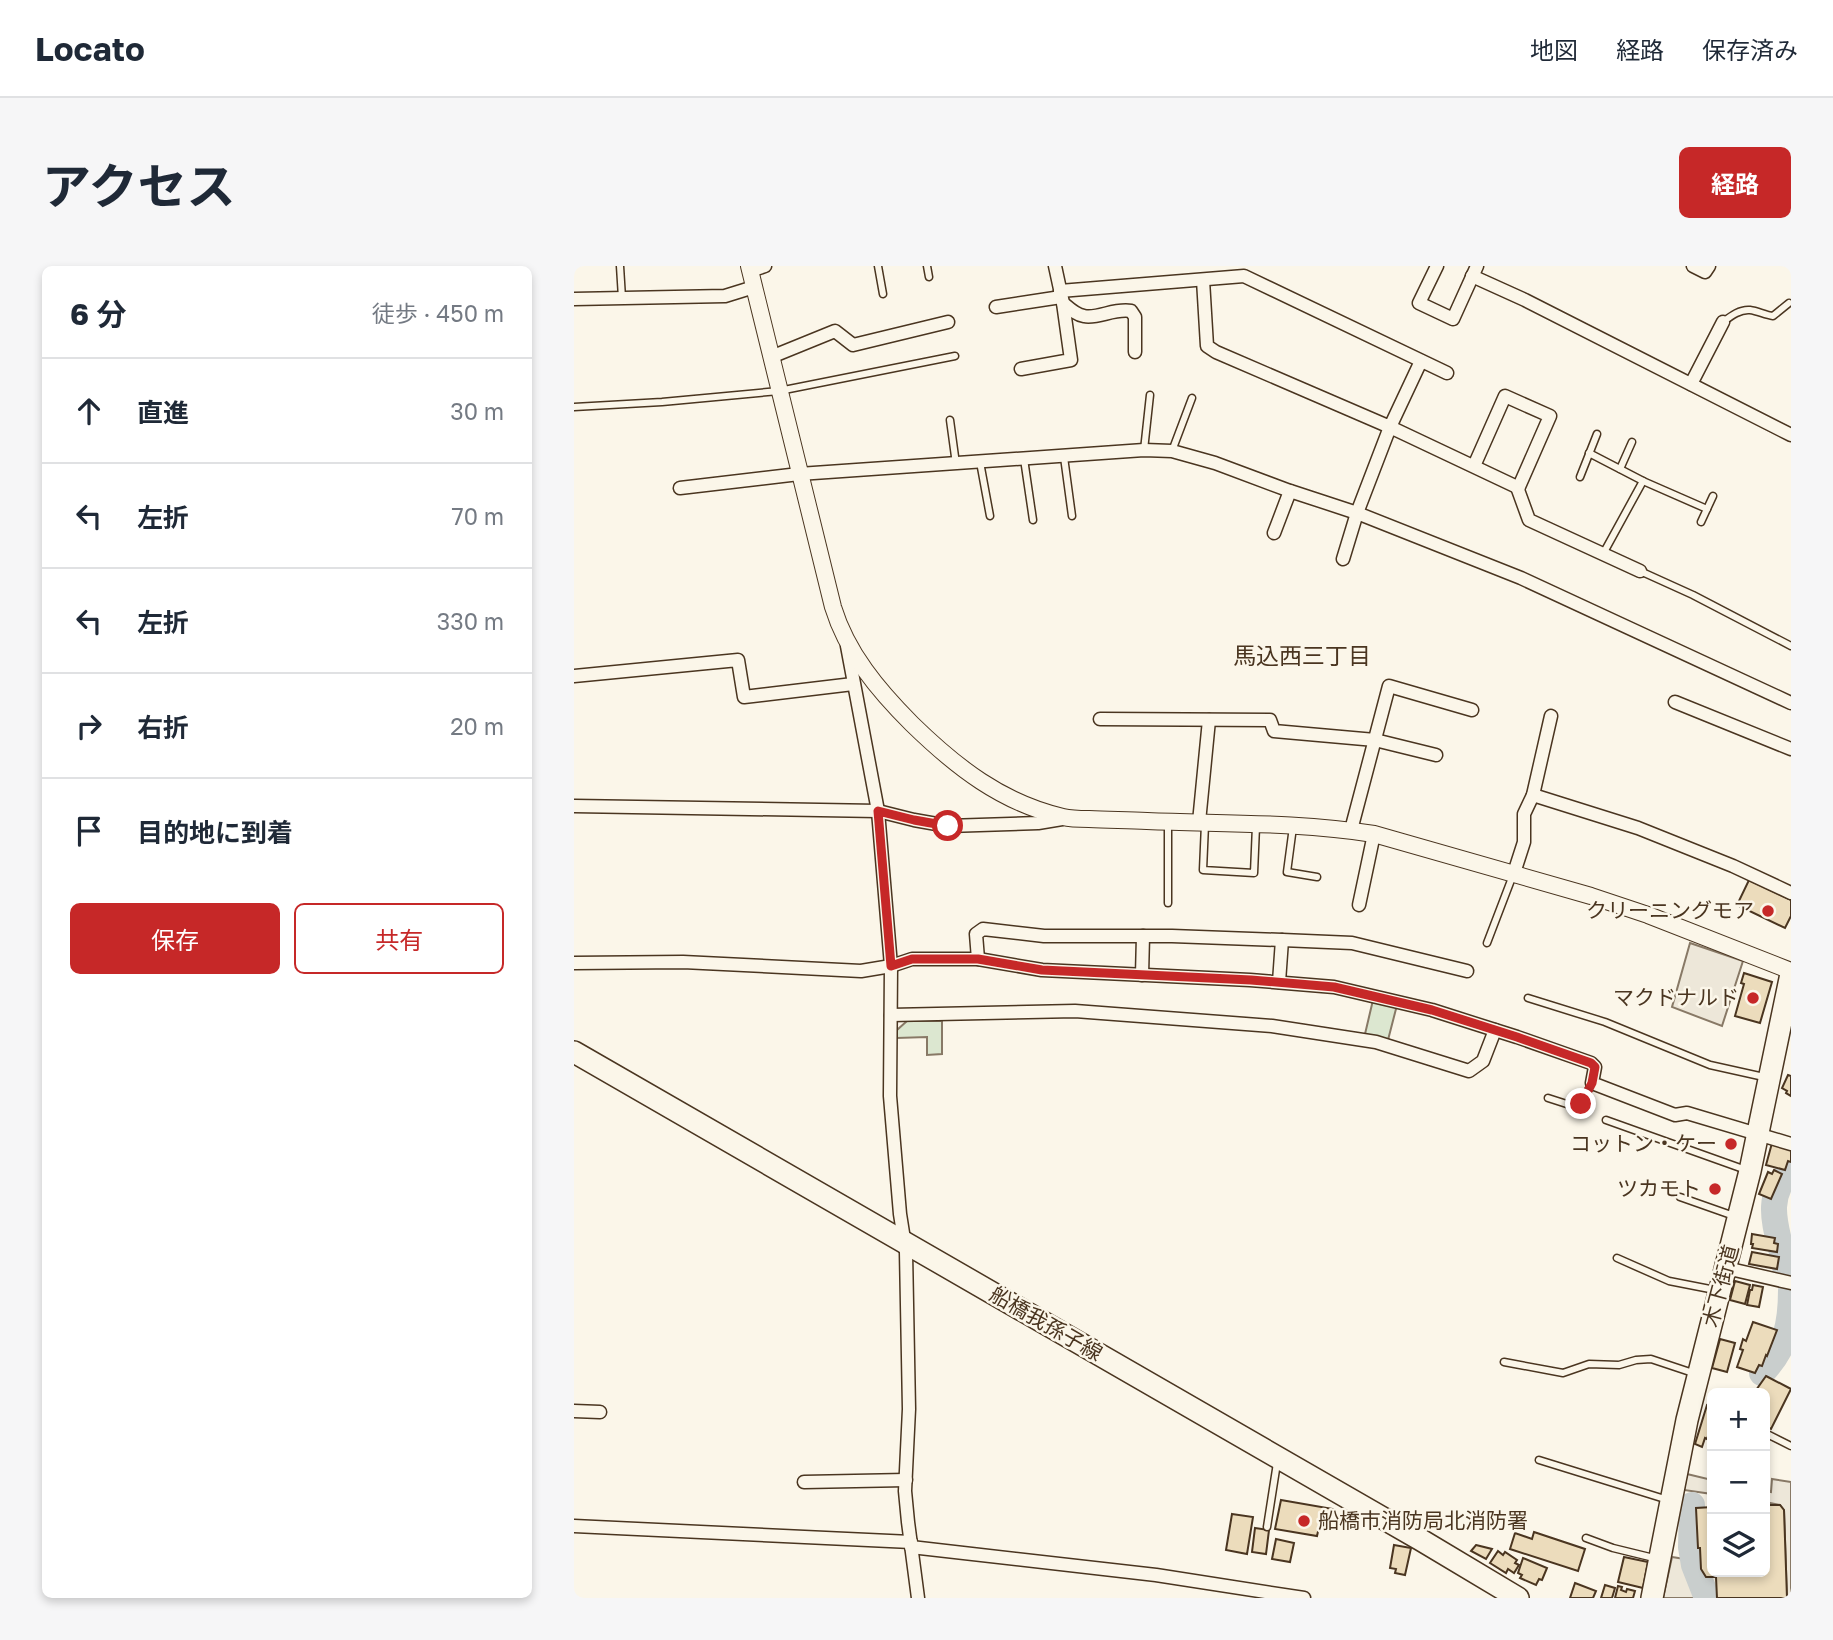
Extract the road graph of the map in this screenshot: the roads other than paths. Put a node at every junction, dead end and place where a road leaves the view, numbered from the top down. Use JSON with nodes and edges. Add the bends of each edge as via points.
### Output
{"nodes":[{"id":1,"x":620,"y":266,"type":"edge"},
{"id":2,"x":878,"y":266,"type":"edge"},
{"id":3,"x":927,"y":266,"type":"edge"},
{"id":4,"x":1055,"y":266,"type":"edge"},
{"id":5,"x":1437,"y":266,"type":"edge"},
{"id":6,"x":1693,"y":266,"type":"edge"},
{"id":7,"x":1709,"y":266,"type":"edge"},
{"id":8,"x":755,"y":268,"type":"edge"},
{"id":9,"x":1475,"y":271,"type":"edge"},
{"id":10,"x":929,"y":277,"type":"dead end"},
{"id":11,"x":1203,"y":279,"type":"junction"},
{"id":12,"x":754,"y":287,"type":"junction"},
{"id":13,"x":883,"y":294,"type":"dead end"},
{"id":14,"x":1061,"y":297,"type":"junction"},
{"id":15,"x":622,"y":298,"type":"junction"},
{"id":16,"x":574,"y":299,"type":"edge"},
{"id":17,"x":1789,"y":303,"type":"dead end"},
{"id":18,"x":996,"y":307,"type":"dead end"},
{"id":19,"x":1723,"y":321,"type":"joint"},
{"id":20,"x":948,"y":322,"type":"dead end"},
{"id":21,"x":1135,"y":352,"type":"dead end"},
{"id":22,"x":954,"y":356,"type":"dead end"},
{"id":23,"x":771,"y":357,"type":"junction"},
{"id":24,"x":1421,"y":361,"type":"junction"},
{"id":25,"x":1021,"y":369,"type":"dead end"},
{"id":26,"x":1447,"y":373,"type":"dead end"},
{"id":27,"x":1691,"y":384,"type":"junction"},
{"id":28,"x":779,"y":391,"type":"junction"},
{"id":29,"x":1150,"y":395,"type":"dead end"},
{"id":30,"x":1192,"y":398,"type":"dead end"},
{"id":31,"x":574,"y":407,"type":"edge"},
{"id":32,"x":950,"y":420,"type":"dead end"},
{"id":33,"x":1390,"y":427,"type":"junction"},
{"id":34,"x":1597,"y":434,"type":"dead end"},
{"id":35,"x":1791,"y":435,"type":"edge"},
{"id":36,"x":1632,"y":442,"type":"dead end"},
{"id":37,"x":1144,"y":450,"type":"junction"},
{"id":38,"x":1172,"y":451,"type":"junction"},
{"id":39,"x":1589,"y":453,"type":"junction"},
{"id":40,"x":1064,"y":457,"type":"junction"},
{"id":41,"x":1024,"y":459,"type":"junction"},
{"id":42,"x":980,"y":462,"type":"junction"},
{"id":43,"x":956,"y":464,"type":"junction"},
{"id":44,"x":1474,"y":466,"type":"junction"},
{"id":45,"x":1620,"y":469,"type":"junction"},
{"id":46,"x":799,"y":474,"type":"junction"},
{"id":47,"x":1580,"y":477,"type":"dead end"},
{"id":48,"x":1643,"y":481,"type":"junction"},
{"id":49,"x":680,"y":488,"type":"dead end"},
{"id":50,"x":1518,"y":489,"type":"junction"},
{"id":51,"x":1290,"y":491,"type":"junction"},
{"id":52,"x":1713,"y":496,"type":"dead end"},
{"id":53,"x":1707,"y":509,"type":"junction"},
{"id":54,"x":1357,"y":513,"type":"junction"},
{"id":55,"x":990,"y":516,"type":"dead end"},
{"id":56,"x":1072,"y":516,"type":"dead end"},
{"id":57,"x":1033,"y":520,"type":"dead end"},
{"id":58,"x":1701,"y":522,"type":"dead end"},
{"id":59,"x":1274,"y":533,"type":"dead end"},
{"id":60,"x":1603,"y":554,"type":"junction"},
{"id":61,"x":1343,"y":559,"type":"dead end"},
{"id":62,"x":1640,"y":571,"type":"joint"},
{"id":63,"x":846,"y":642,"type":"junction"},
{"id":64,"x":1791,"y":646,"type":"edge"},
{"id":65,"x":574,"y":676,"type":"edge"},
{"id":66,"x":853,"y":684,"type":"junction"},
{"id":67,"x":1675,"y":702,"type":"dead end"},
{"id":68,"x":1791,"y":703,"type":"edge"},
{"id":69,"x":1472,"y":710,"type":"dead end"},
{"id":70,"x":1551,"y":716,"type":"dead end"},
{"id":71,"x":1100,"y":719,"type":"dead end"},
{"id":72,"x":1209,"y":720,"type":"junction"},
{"id":73,"x":1375,"y":740,"type":"junction"},
{"id":74,"x":1791,"y":749,"type":"edge"},
{"id":75,"x":1436,"y":755,"type":"dead end"},
{"id":76,"x":1533,"y":795,"type":"junction"},
{"id":77,"x":574,"y":806,"type":"edge"},
{"id":78,"x":878,"y":811,"type":"junction"},
{"id":79,"x":1066,"y":818,"type":"junction"},
{"id":80,"x":1168,"y":821,"type":"junction"},
{"id":81,"x":1202,"y":822,"type":"junction"},
{"id":82,"x":1257,"y":823,"type":"junction"},
{"id":83,"x":1294,"y":825,"type":"junction"},
{"id":84,"x":1351,"y":830,"type":"junction"},
{"id":85,"x":1374,"y":834,"type":"junction"},
{"id":86,"x":1514,"y":873,"type":"junction"},
{"id":87,"x":1317,"y":877,"type":"dead end"},
{"id":88,"x":1791,"y":893,"type":"edge"},
{"id":89,"x":1168,"y":903,"type":"dead end"},
{"id":90,"x":1359,"y":905,"type":"dead end"},
{"id":91,"x":1143,"y":936,"type":"junction"},
{"id":92,"x":1282,"y":940,"type":"junction"},
{"id":93,"x":1487,"y":943,"type":"dead end"},
{"id":94,"x":978,"y":959,"type":"junction"},
{"id":95,"x":574,"y":963,"type":"edge"},
{"id":96,"x":891,"y":966,"type":"junction"},
{"id":97,"x":1467,"y":971,"type":"dead end"},
{"id":98,"x":1143,"y":975,"type":"junction"},
{"id":99,"x":1790,"y":980,"type":"edge"},
{"id":100,"x":1279,"y":982,"type":"junction"},
{"id":101,"x":1528,"y":998,"type":"dead end"},
{"id":102,"x":891,"y":1015,"type":"junction"},
{"id":103,"x":1495,"y":1030,"type":"junction"},
{"id":104,"x":574,"y":1052,"type":"edge"},
{"id":105,"x":1770,"y":1078,"type":"junction"},
{"id":106,"x":1592,"y":1083,"type":"junction"},
{"id":107,"x":1548,"y":1098,"type":"dead end"},
{"id":108,"x":1606,"y":1120,"type":"dead end"},
{"id":109,"x":1758,"y":1134,"type":"junction"},
{"id":110,"x":1791,"y":1144,"type":"edge"},
{"id":111,"x":1750,"y":1171,"type":"junction"},
{"id":112,"x":1680,"y":1197,"type":"dead end"},
{"id":113,"x":1738,"y":1217,"type":"junction"},
{"id":114,"x":904,"y":1241,"type":"junction"},
{"id":115,"x":1618,"y":1258,"type":"dead end"},
{"id":116,"x":1726,"y":1268,"type":"junction"},
{"id":117,"x":1788,"y":1283,"type":"edge"},
{"id":118,"x":1720,"y":1292,"type":"junction"},
{"id":119,"x":1504,"y":1362,"type":"dead end"},
{"id":120,"x":1698,"y":1374,"type":"junction"},
{"id":121,"x":574,"y":1411,"type":"edge"},
{"id":122,"x":600,"y":1412,"type":"dead end"},
{"id":123,"x":1770,"y":1436,"type":"edge"},
{"id":124,"x":1791,"y":1446,"type":"edge"},
{"id":125,"x":1278,"y":1458,"type":"junction"},
{"id":126,"x":1539,"y":1461,"type":"dead end"},
{"id":127,"x":906,"y":1480,"type":"junction"},
{"id":128,"x":804,"y":1482,"type":"dead end"},
{"id":129,"x":1670,"y":1501,"type":"junction"},
{"id":130,"x":574,"y":1526,"type":"edge"},
{"id":131,"x":1267,"y":1527,"type":"dead end"},
{"id":132,"x":1586,"y":1538,"type":"dead end"},
{"id":133,"x":911,"y":1544,"type":"junction"},
{"id":134,"x":1659,"y":1559,"type":"junction"},
{"id":135,"x":918,"y":1598,"type":"edge"},
{"id":136,"x":1304,"y":1598,"type":"edge"},
{"id":137,"x":1518,"y":1598,"type":"edge"},
{"id":138,"x":1651,"y":1598,"type":"edge"}],
"edges":[{"from":1,"to":15,"type":"lane"},
{"from":2,"to":13,"type":"lane"},
{"from":3,"to":10,"type":"lane"},
{"from":4,"to":14,"type":"street"},
{"from":5,"to":9,"type":"street","via":[[1419,303],[1453,319]]},
{"from":6,"to":7,"type":"street","via":[[1705,272]]},
{"from":8,"to":12,"type":"street"},
{"from":9,"to":27,"type":"street"},
{"from":11,"to":14,"type":"street"},
{"from":11,"to":24,"type":"street","via":[[1244,276]]},
{"from":11,"to":33,"type":"street","via":[[1207,346]]},
{"from":12,"to":15,"type":"street","via":[[725,296]]},
{"from":12,"to":23,"type":"street"},
{"from":14,"to":18,"type":"street"},
{"from":14,"to":21,"type":"street","via":[[1085,317],[1131,311]]},
{"from":14,"to":25,"type":"street","via":[[1072,360]]},
{"from":15,"to":16,"type":"street"},
{"from":17,"to":19,"type":"lane","via":[[1773,316],[1751,310]]},
{"from":19,"to":27,"type":"street"},
{"from":20,"to":23,"type":"street","via":[[853,345],[835,331]]},
{"from":22,"to":28,"type":"lane"},
{"from":23,"to":28,"type":"street"},
{"from":24,"to":26,"type":"street"},
{"from":24,"to":33,"type":"street"},
{"from":27,"to":35,"type":"street"},
{"from":28,"to":31,"type":"lane"},
{"from":28,"to":46,"type":"street"},
{"from":29,"to":37,"type":"lane"},
{"from":30,"to":38,"type":"lane"},
{"from":32,"to":43,"type":"lane"},
{"from":33,"to":44,"type":"street"},
{"from":33,"to":54,"type":"street"},
{"from":34,"to":39,"type":"lane"},
{"from":36,"to":45,"type":"lane"},
{"from":37,"to":38,"type":"street"},
{"from":37,"to":40,"type":"street"},
{"from":38,"to":51,"type":"street"},
{"from":39,"to":45,"type":"lane"},
{"from":39,"to":47,"type":"lane"},
{"from":40,"to":41,"type":"street"},
{"from":40,"to":56,"type":"lane"},
{"from":41,"to":42,"type":"street"},
{"from":41,"to":57,"type":"lane"},
{"from":42,"to":43,"type":"street"},
{"from":42,"to":55,"type":"lane"},
{"from":43,"to":46,"type":"street"},
{"from":44,"to":50,"type":"street"},
{"from":44,"to":50,"type":"street","via":[[1505,396],[1550,416]]},
{"from":45,"to":48,"type":"lane"},
{"from":46,"to":49,"type":"street"},
{"from":46,"to":63,"type":"street"},
{"from":48,"to":53,"type":"lane"},
{"from":48,"to":60,"type":"lane"},
{"from":50,"to":60,"type":"street","via":[[1529,520]]},
{"from":51,"to":54,"type":"street"},
{"from":51,"to":59,"type":"street"},
{"from":52,"to":53,"type":"lane"},
{"from":53,"to":58,"type":"lane"},
{"from":54,"to":61,"type":"street"},
{"from":54,"to":68,"type":"street","via":[[1521,578]]},
{"from":60,"to":62,"type":"street"},
{"from":62,"to":64,"type":"lane"},
{"from":63,"to":66,"type":"street"},
{"from":63,"to":79,"type":"street","via":[[897,709],[951,761],[1004,795]]},
{"from":65,"to":66,"type":"street","via":[[738,660],[744,696]]},
{"from":66,"to":78,"type":"street"},
{"from":67,"to":74,"type":"street"},
{"from":69,"to":73,"type":"street","via":[[1389,686]]},
{"from":70,"to":76,"type":"street"},
{"from":71,"to":72,"type":"street"},
{"from":72,"to":73,"type":"street","via":[[1270,720],[1274,731]]},
{"from":72,"to":81,"type":"street"},
{"from":73,"to":75,"type":"street"},
{"from":73,"to":84,"type":"street"},
{"from":76,"to":86,"type":"street","via":[[1524,814],[1524,842]]},
{"from":76,"to":88,"type":"street","via":[[1638,828]]},
{"from":77,"to":78,"type":"street"},
{"from":78,"to":79,"type":"street","via":[[948,826]]},
{"from":78,"to":96,"type":"street"},
{"from":79,"to":80,"type":"street"},
{"from":80,"to":81,"type":"street"},
{"from":80,"to":89,"type":"lane"},
{"from":81,"to":82,"type":"street"},
{"from":81,"to":82,"type":"lane","via":[[1203,870],[1254,873]]},
{"from":82,"to":83,"type":"street"},
{"from":83,"to":84,"type":"street"},
{"from":83,"to":87,"type":"lane","via":[[1287,872]]},
{"from":84,"to":85,"type":"street"},
{"from":85,"to":86,"type":"street"},
{"from":85,"to":90,"type":"street"},
{"from":86,"to":93,"type":"lane"},
{"from":86,"to":99,"type":"street","via":[[1648,915]]},
{"from":91,"to":92,"type":"street"},
{"from":91,"to":94,"type":"street","via":[[1044,936],[983,929],[976,933]]},
{"from":91,"to":98,"type":"street"},
{"from":92,"to":97,"type":"street","via":[[1352,943]]},
{"from":92,"to":100,"type":"street"},
{"from":94,"to":96,"type":"street","via":[[912,959]]},
{"from":94,"to":98,"type":"street","via":[[1042,970]]},
{"from":95,"to":96,"type":"street","via":[[683,962],[861,971]]},
{"from":96,"to":102,"type":"street"},
{"from":98,"to":100,"type":"street"},
{"from":99,"to":105,"type":"main road","name":"木下街道"},
{"from":100,"to":103,"type":"street","via":[[1334,987]]},
{"from":101,"to":105,"type":"lane","via":[[1605,1022],[1710,1066]]},
{"from":102,"to":103,"type":"street","via":[[1074,1011],[1272,1026],[1377,1042],[1469,1071],[1483,1061]]},
{"from":102,"to":114,"type":"street","via":[[890,1096]]},
{"from":103,"to":106,"type":"street","via":[[1591,1063],[1595,1067]]},
{"from":104,"to":114,"type":"main road","name":"船橋我孫子線"},
{"from":105,"to":109,"type":"main road","name":"木下街道"},
{"from":106,"to":107,"type":"lane","via":[[1576,1107]]},
{"from":106,"to":109,"type":"street","via":[[1675,1115],[1687,1113]]},
{"from":108,"to":111,"type":"lane"},
{"from":109,"to":110,"type":"street"},
{"from":109,"to":111,"type":"main road","name":"木下街道"},
{"from":111,"to":113,"type":"main road","name":"木下街道"},
{"from":112,"to":113,"type":"lane"},
{"from":113,"to":116,"type":"main road","name":"木下街道"},
{"from":114,"to":125,"type":"main road","name":"船橋我孫子線"},
{"from":114,"to":127,"type":"street","via":[[909,1409]]},
{"from":115,"to":118,"type":"lane","via":[[1669,1281]]},
{"from":116,"to":117,"type":"street"},
{"from":116,"to":118,"type":"main road","name":"木下街道"},
{"from":118,"to":120,"type":"main road","name":"木下街道"},
{"from":119,"to":120,"type":"lane","via":[[1563,1373],[1589,1364],[1651,1359]]},
{"from":120,"to":129,"type":"main road","name":"木下街道"},
{"from":121,"to":122,"type":"street"},
{"from":123,"to":124,"type":"lane"},
{"from":125,"to":131,"type":"lane"},
{"from":125,"to":137,"type":"main road","name":"船橋我孫子線"},
{"from":126,"to":129,"type":"lane"},
{"from":127,"to":128,"type":"street"},
{"from":127,"to":133,"type":"street"},
{"from":129,"to":134,"type":"main road","name":"木下街道"},
{"from":130,"to":133,"type":"street"},
{"from":132,"to":134,"type":"lane"},
{"from":133,"to":135,"type":"street"},
{"from":133,"to":136,"type":"street"},
{"from":134,"to":138,"type":"main road","name":"木下街道"}]}
